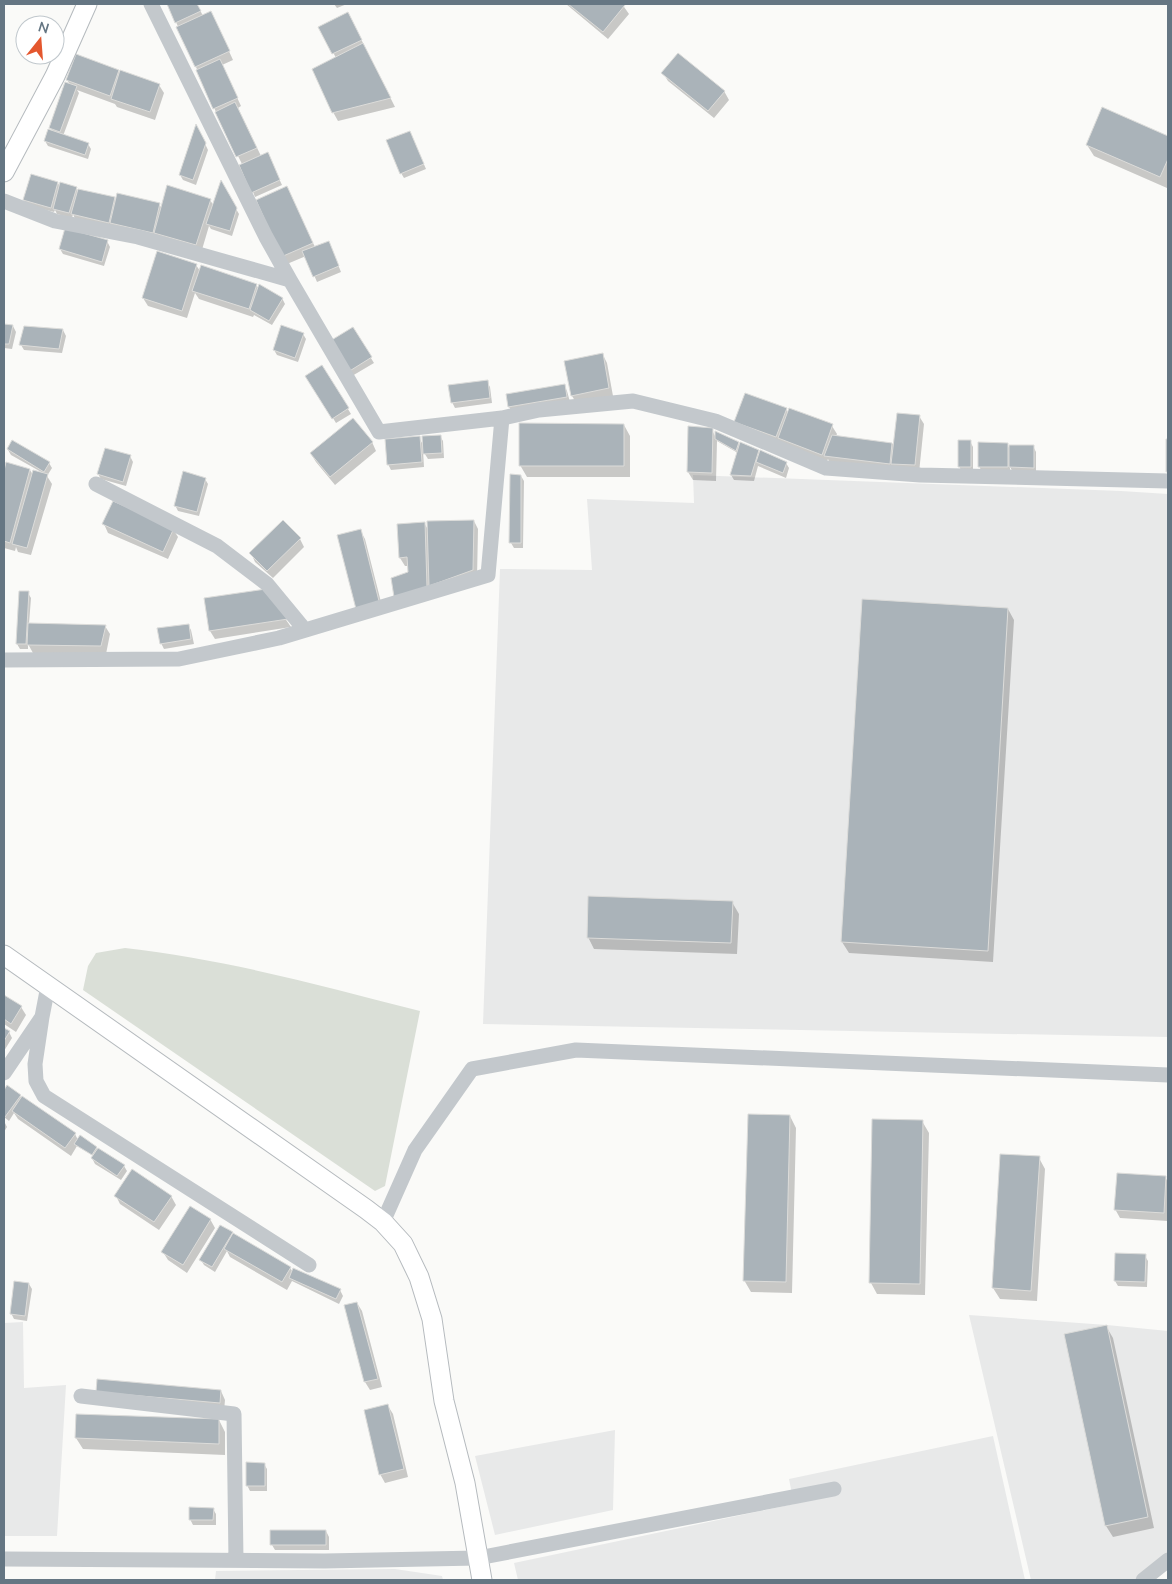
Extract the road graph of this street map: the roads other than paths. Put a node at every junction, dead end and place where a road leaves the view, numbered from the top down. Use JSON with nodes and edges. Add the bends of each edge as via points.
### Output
{"nodes":[{"id":1,"x":87,"y":4,"type":"edge"},
{"id":2,"x":151,"y":4,"type":"edge"},
{"id":3,"x":4,"y":172,"type":"edge"},
{"id":4,"x":4,"y":201,"type":"edge"},
{"id":5,"x":290,"y":280,"type":"junction"},
{"id":6,"x":502,"y":418,"type":"junction"},
{"id":7,"x":1168,"y":481,"type":"edge"},
{"id":8,"x":96,"y":484,"type":"dead end"},
{"id":9,"x":305,"y":630,"type":"junction"},
{"id":10,"x":4,"y":660,"type":"edge"},
{"id":11,"x":4,"y":955,"type":"edge"},
{"id":12,"x":48,"y":986,"type":"junction"},
{"id":13,"x":42,"y":1017,"type":"junction"},
{"id":14,"x":4,"y":1073,"type":"edge"},
{"id":15,"x":1168,"y":1075,"type":"edge"},
{"id":16,"x":384,"y":1222,"type":"junction"},
{"id":17,"x":310,"y":1265,"type":"dead end"},
{"id":18,"x":81,"y":1396,"type":"dead end"},
{"id":19,"x":834,"y":1489,"type":"dead end"},
{"id":20,"x":478,"y":1558,"type":"junction"},
{"id":21,"x":4,"y":1559,"type":"edge"},
{"id":22,"x":236,"y":1560,"type":"junction"},
{"id":23,"x":1168,"y":1560,"type":"edge"},
{"id":24,"x":482,"y":1580,"type":"edge"},
{"id":25,"x":1143,"y":1580,"type":"edge"}],
"edges":[{"from":1,"to":3,"type":"main road","via":[[56,76]]},
{"from":2,"to":5,"type":"street"},
{"from":4,"to":5,"type":"street","via":[[55,221],[138,237]]},
{"from":5,"to":6,"type":"street","via":[[379,432]]},
{"from":6,"to":7,"type":"street","via":[[539,410],[633,401],[715,421],[826,468],[920,475]]},
{"from":6,"to":9,"type":"street","via":[[488,575]]},
{"from":8,"to":9,"type":"street","via":[[217,546],[267,584]]},
{"from":9,"to":10,"type":"street","via":[[179,659]]},
{"from":11,"to":12,"type":"main road"},
{"from":12,"to":13,"type":"street"},
{"from":12,"to":16,"type":"main road"},
{"from":13,"to":14,"type":"street"},
{"from":13,"to":17,"type":"street","via":[[35,1064],[36,1081],[44,1096]]},
{"from":15,"to":16,"type":"street","via":[[576,1050],[472,1069],[414,1150]]},
{"from":16,"to":20,"type":"main road","via":[[403,1244],[419,1277],[432,1319],[444,1401],[465,1483]]},
{"from":18,"to":22,"type":"street","via":[[234,1414]]},
{"from":19,"to":20,"type":"street"},
{"from":20,"to":22,"type":"street"},
{"from":20,"to":24,"type":"main road"},
{"from":21,"to":22,"type":"street"},
{"from":23,"to":25,"type":"street"}]}
